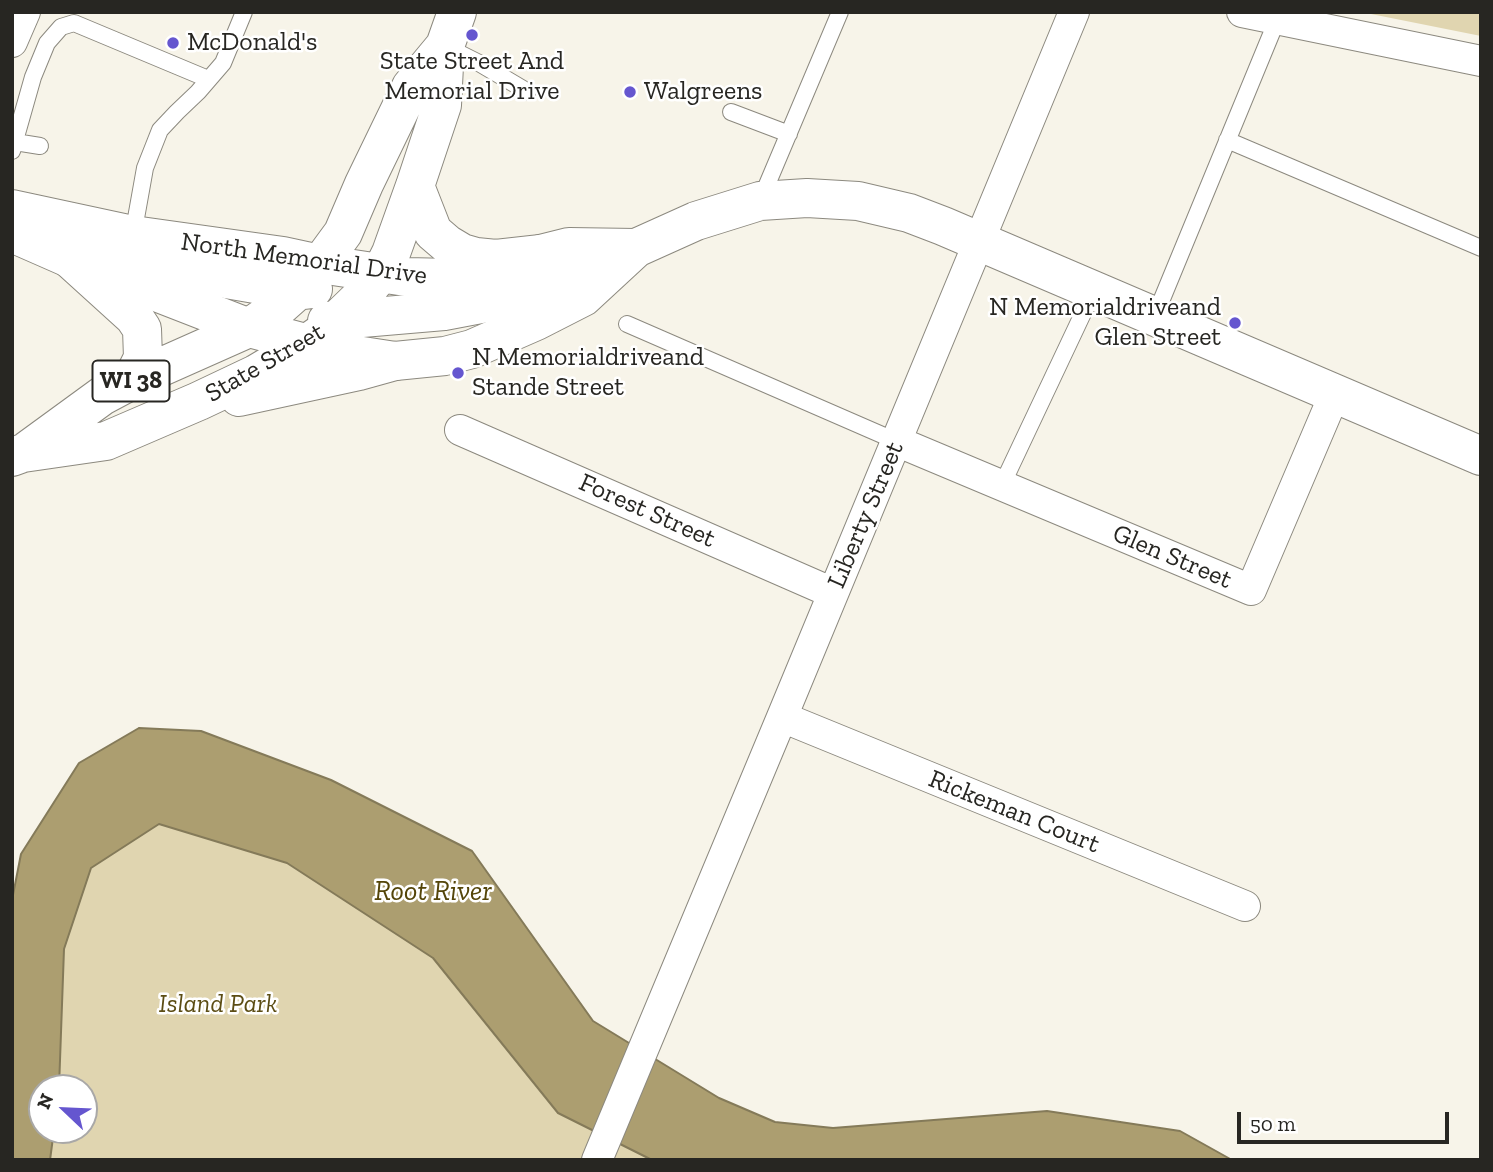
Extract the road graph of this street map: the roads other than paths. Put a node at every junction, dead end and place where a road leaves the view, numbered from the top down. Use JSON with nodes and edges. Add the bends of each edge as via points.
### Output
{"nodes":[{"id":1,"x":25,"y":12,"type":"edge"},
{"id":2,"x":244,"y":12,"type":"edge"},
{"id":3,"x":840,"y":12,"type":"edge"},
{"id":4,"x":1074,"y":12,"type":"edge"},
{"id":5,"x":1242,"y":12,"type":"edge"},
{"id":6,"x":1277,"y":20,"type":"junction"},
{"id":7,"x":451,"y":29,"type":"edge"},
{"id":8,"x":12,"y":42,"type":"edge"},
{"id":9,"x":1481,"y":61,"type":"edge"},
{"id":10,"x":208,"y":79,"type":"junction"},
{"id":11,"x":528,"y":92,"type":"dead end"},
{"id":12,"x":731,"y":112,"type":"dead end"},
{"id":13,"x":789,"y":134,"type":"junction"},
{"id":14,"x":1227,"y":140,"type":"junction"},
{"id":15,"x":40,"y":146,"type":"dead end"},
{"id":16,"x":14,"y":147,"type":"edge"},
{"id":17,"x":415,"y":186,"type":"junction"},
{"id":18,"x":760,"y":201,"type":"junction"},
{"id":19,"x":12,"y":209,"type":"edge"},
{"id":20,"x":12,"y":233,"type":"edge"},
{"id":21,"x":134,"y":235,"type":"junction"},
{"id":22,"x":979,"y":241,"type":"junction"},
{"id":23,"x":636,"y":247,"type":"junction"},
{"id":24,"x":1481,"y":248,"type":"edge"},
{"id":25,"x":541,"y":254,"type":"junction"},
{"id":26,"x":69,"y":258,"type":"junction"},
{"id":27,"x":381,"y":273,"type":"junction"},
{"id":28,"x":308,"y":278,"type":"junction"},
{"id":29,"x":1094,"y":290,"type":"junction"},
{"id":30,"x":1155,"y":316,"type":"junction"},
{"id":31,"x":627,"y":324,"type":"dead end"},
{"id":32,"x":249,"y":328,"type":"junction"},
{"id":33,"x":322,"y":332,"type":"junction"},
{"id":34,"x":395,"y":361,"type":"junction"},
{"id":35,"x":132,"y":380,"type":"junction"},
{"id":36,"x":1335,"y":393,"type":"junction"},
{"id":37,"x":199,"y":401,"type":"junction"},
{"id":38,"x":460,"y":430,"type":"dead end"},
{"id":39,"x":896,"y":441,"type":"junction"},
{"id":40,"x":16,"y":453,"type":"edge"},
{"id":41,"x":1481,"y":456,"type":"edge"},
{"id":42,"x":1002,"y":485,"type":"junction"},
{"id":43,"x":834,"y":593,"type":"junction"},
{"id":44,"x":782,"y":717,"type":"junction"},
{"id":45,"x":1245,"y":906,"type":"dead end"},
{"id":46,"x":597,"y":1160,"type":"edge"}],
"edges":[{"from":1,"to":8,"type":"street"},
{"from":2,"to":10,"type":"lane","via":[[223,63]]},
{"from":3,"to":13,"type":"lane"},
{"from":4,"to":22,"type":"street","name":"Liberty Street"},
{"from":5,"to":6,"type":"street"},
{"from":6,"to":9,"type":"street"},
{"from":6,"to":14,"type":"lane"},
{"from":7,"to":11,"type":"lane","via":[[479,63]]},
{"from":7,"to":17,"type":"main road","name":"State Street","number":"WI 38","via":[[442,105]]},
{"from":7,"to":28,"type":"main road","name":"State Street","number":"WI 38","via":[[411,87],[343,233]]},
{"from":10,"to":16,"type":"lane","via":[[74,23],[61,27],[47,43],[33,76]]},
{"from":10,"to":21,"type":"lane","via":[[160,130],[145,168]]},
{"from":12,"to":13,"type":"lane"},
{"from":13,"to":18,"type":"lane"},
{"from":14,"to":24,"type":"lane"},
{"from":14,"to":30,"type":"lane"},
{"from":15,"to":16,"type":"lane"},
{"from":17,"to":25,"type":"main road","via":[[433,232],[462,253],[496,259]]},
{"from":17,"to":27,"type":"main road","name":"State Street","number":"WI 38"},
{"from":18,"to":22,"type":"main road","name":"North Memorial Drive","via":[[807,198],[871,203]]},
{"from":18,"to":23,"type":"main road","name":"North Memorial Drive","via":[[696,221]]},
{"from":19,"to":21,"type":"main road","name":"North Memorial Drive"},
{"from":20,"to":26,"type":"main road"},
{"from":21,"to":28,"type":"main road","name":"North Memorial Drive","via":[[283,256]]},
{"from":22,"to":29,"type":"main road","name":"North Memorial Drive"},
{"from":22,"to":39,"type":"street","name":"Liberty Street"},
{"from":23,"to":25,"type":"main road","name":"North Memorial Drive","via":[[569,247]]},
{"from":23,"to":33,"type":"main road","via":[[486,303]]},
{"from":23,"to":34,"type":"main road","name":"North Memorial Drive","via":[[583,297],[536,321],[472,349]]},
{"from":25,"to":27,"type":"main road","name":"North Memorial Drive","via":[[453,278]]},
{"from":26,"to":28,"type":"main road"},
{"from":26,"to":32,"type":"main road"},
{"from":26,"to":35,"type":"main road","via":[[142,329],[143,358]]},
{"from":27,"to":28,"type":"main road","name":"North Memorial Drive","via":[[323,288]]},
{"from":27,"to":33,"type":"main road","name":"State Street","number":"WI 38"},
{"from":28,"to":32,"type":"main road","name":"State Street","number":"WI 38"},
{"from":29,"to":30,"type":"main road","name":"North Memorial Drive"},
{"from":29,"to":42,"type":"lane"},
{"from":30,"to":36,"type":"main road","name":"North Memorial Drive"},
{"from":31,"to":39,"type":"lane"},
{"from":32,"to":33,"type":"main road"},
{"from":32,"to":35,"type":"main road","name":"State Street","number":"WI 38"},
{"from":33,"to":34,"type":"main road","name":"North Memorial Drive","via":[[343,353]]},
{"from":33,"to":37,"type":"main road","name":"State Street","number":"WI 38","via":[[256,374]]},
{"from":34,"to":37,"type":"main road","via":[[263,393]]},
{"from":35,"to":40,"type":"main road","name":"State Street","number":"WI 38"},
{"from":36,"to":41,"type":"main road","name":"North Memorial Drive"},
{"from":36,"to":42,"type":"street","name":"Glen Street","via":[[1251,590]]},
{"from":37,"to":40,"type":"main road","name":"State Street","number":"WI 38","via":[[106,441]]},
{"from":38,"to":43,"type":"street","name":"Forest Street"},
{"from":39,"to":42,"type":"street","name":"Glen Street"},
{"from":39,"to":43,"type":"street","name":"Liberty Street"},
{"from":43,"to":44,"type":"street","name":"Liberty Street"},
{"from":44,"to":45,"type":"street","name":"Rickeman Court"},
{"from":44,"to":46,"type":"street","name":"Liberty Street"}]}
